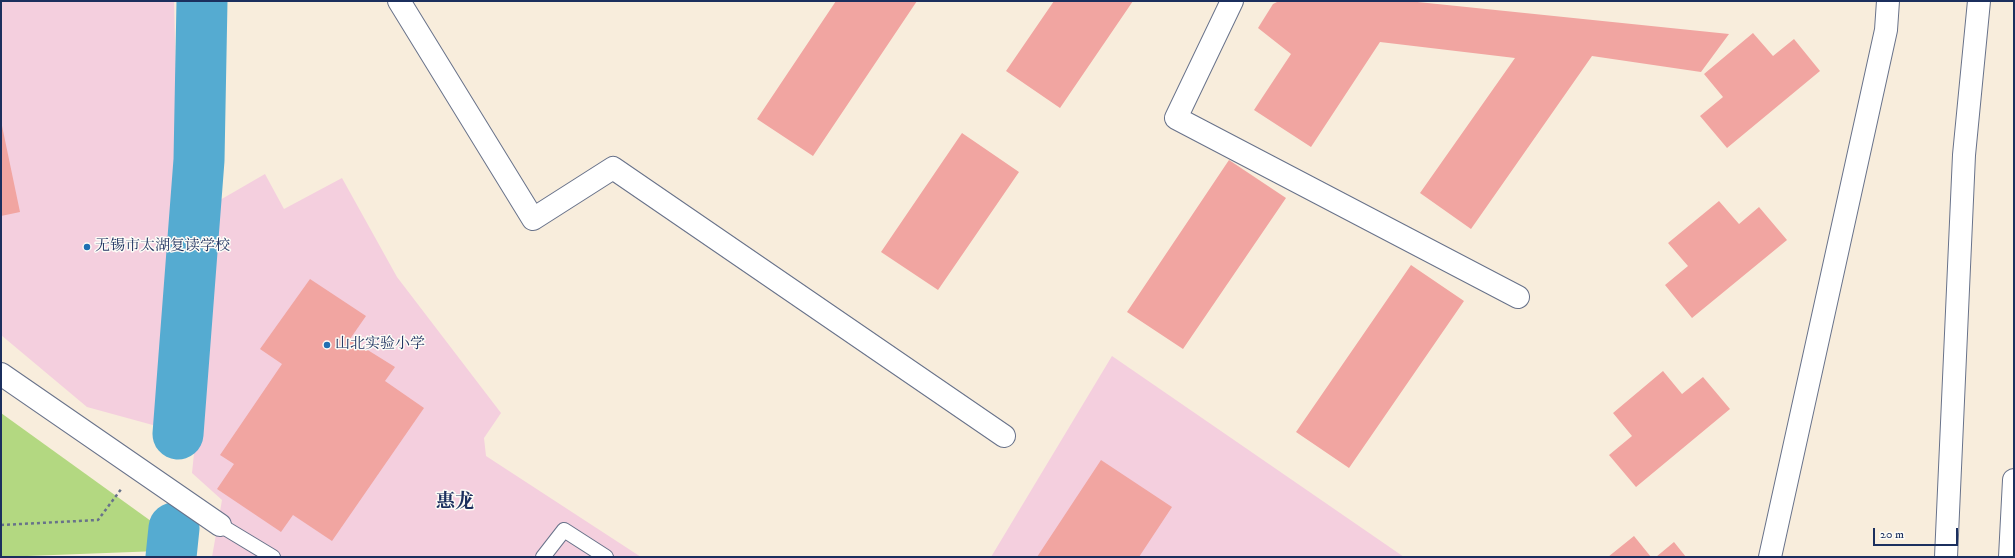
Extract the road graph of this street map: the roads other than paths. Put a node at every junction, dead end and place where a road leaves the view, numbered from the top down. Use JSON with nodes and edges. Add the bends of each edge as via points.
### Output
{"nodes":[{"id":1,"x":399,"y":1,"type":"edge"},
{"id":2,"x":1232,"y":1,"type":"edge"},
{"id":3,"x":1888,"y":1,"type":"edge"},
{"id":4,"x":1979,"y":1,"type":"edge"},
{"id":5,"x":1518,"y":297,"type":"dead end"},
{"id":6,"x":1,"y":374,"type":"edge"},
{"id":7,"x":1004,"y":436,"type":"dead end"},
{"id":8,"x":2014,"y":480,"type":"edge"},
{"id":9,"x":220,"y":525,"type":"joint"},
{"id":10,"x":273,"y":557,"type":"edge"},
{"id":11,"x":544,"y":557,"type":"edge"},
{"id":12,"x":606,"y":557,"type":"edge"},
{"id":13,"x":1770,"y":557,"type":"edge"},
{"id":14,"x":1946,"y":557,"type":"edge"},
{"id":15,"x":2010,"y":557,"type":"edge"}],
"edges":[{"from":1,"to":7,"type":"street","via":[[533,219],[613,168]]},
{"from":2,"to":5,"type":"street","via":[[1176,118]]},
{"from":3,"to":13,"type":"street","via":[[1886,30]]},
{"from":4,"to":14,"type":"street","via":[[1964,155]]},
{"from":6,"to":9,"type":"street"},
{"from":8,"to":15,"type":"street"},
{"from":9,"to":10,"type":"lane"},
{"from":11,"to":12,"type":"lane","via":[[564,530]]}]}
